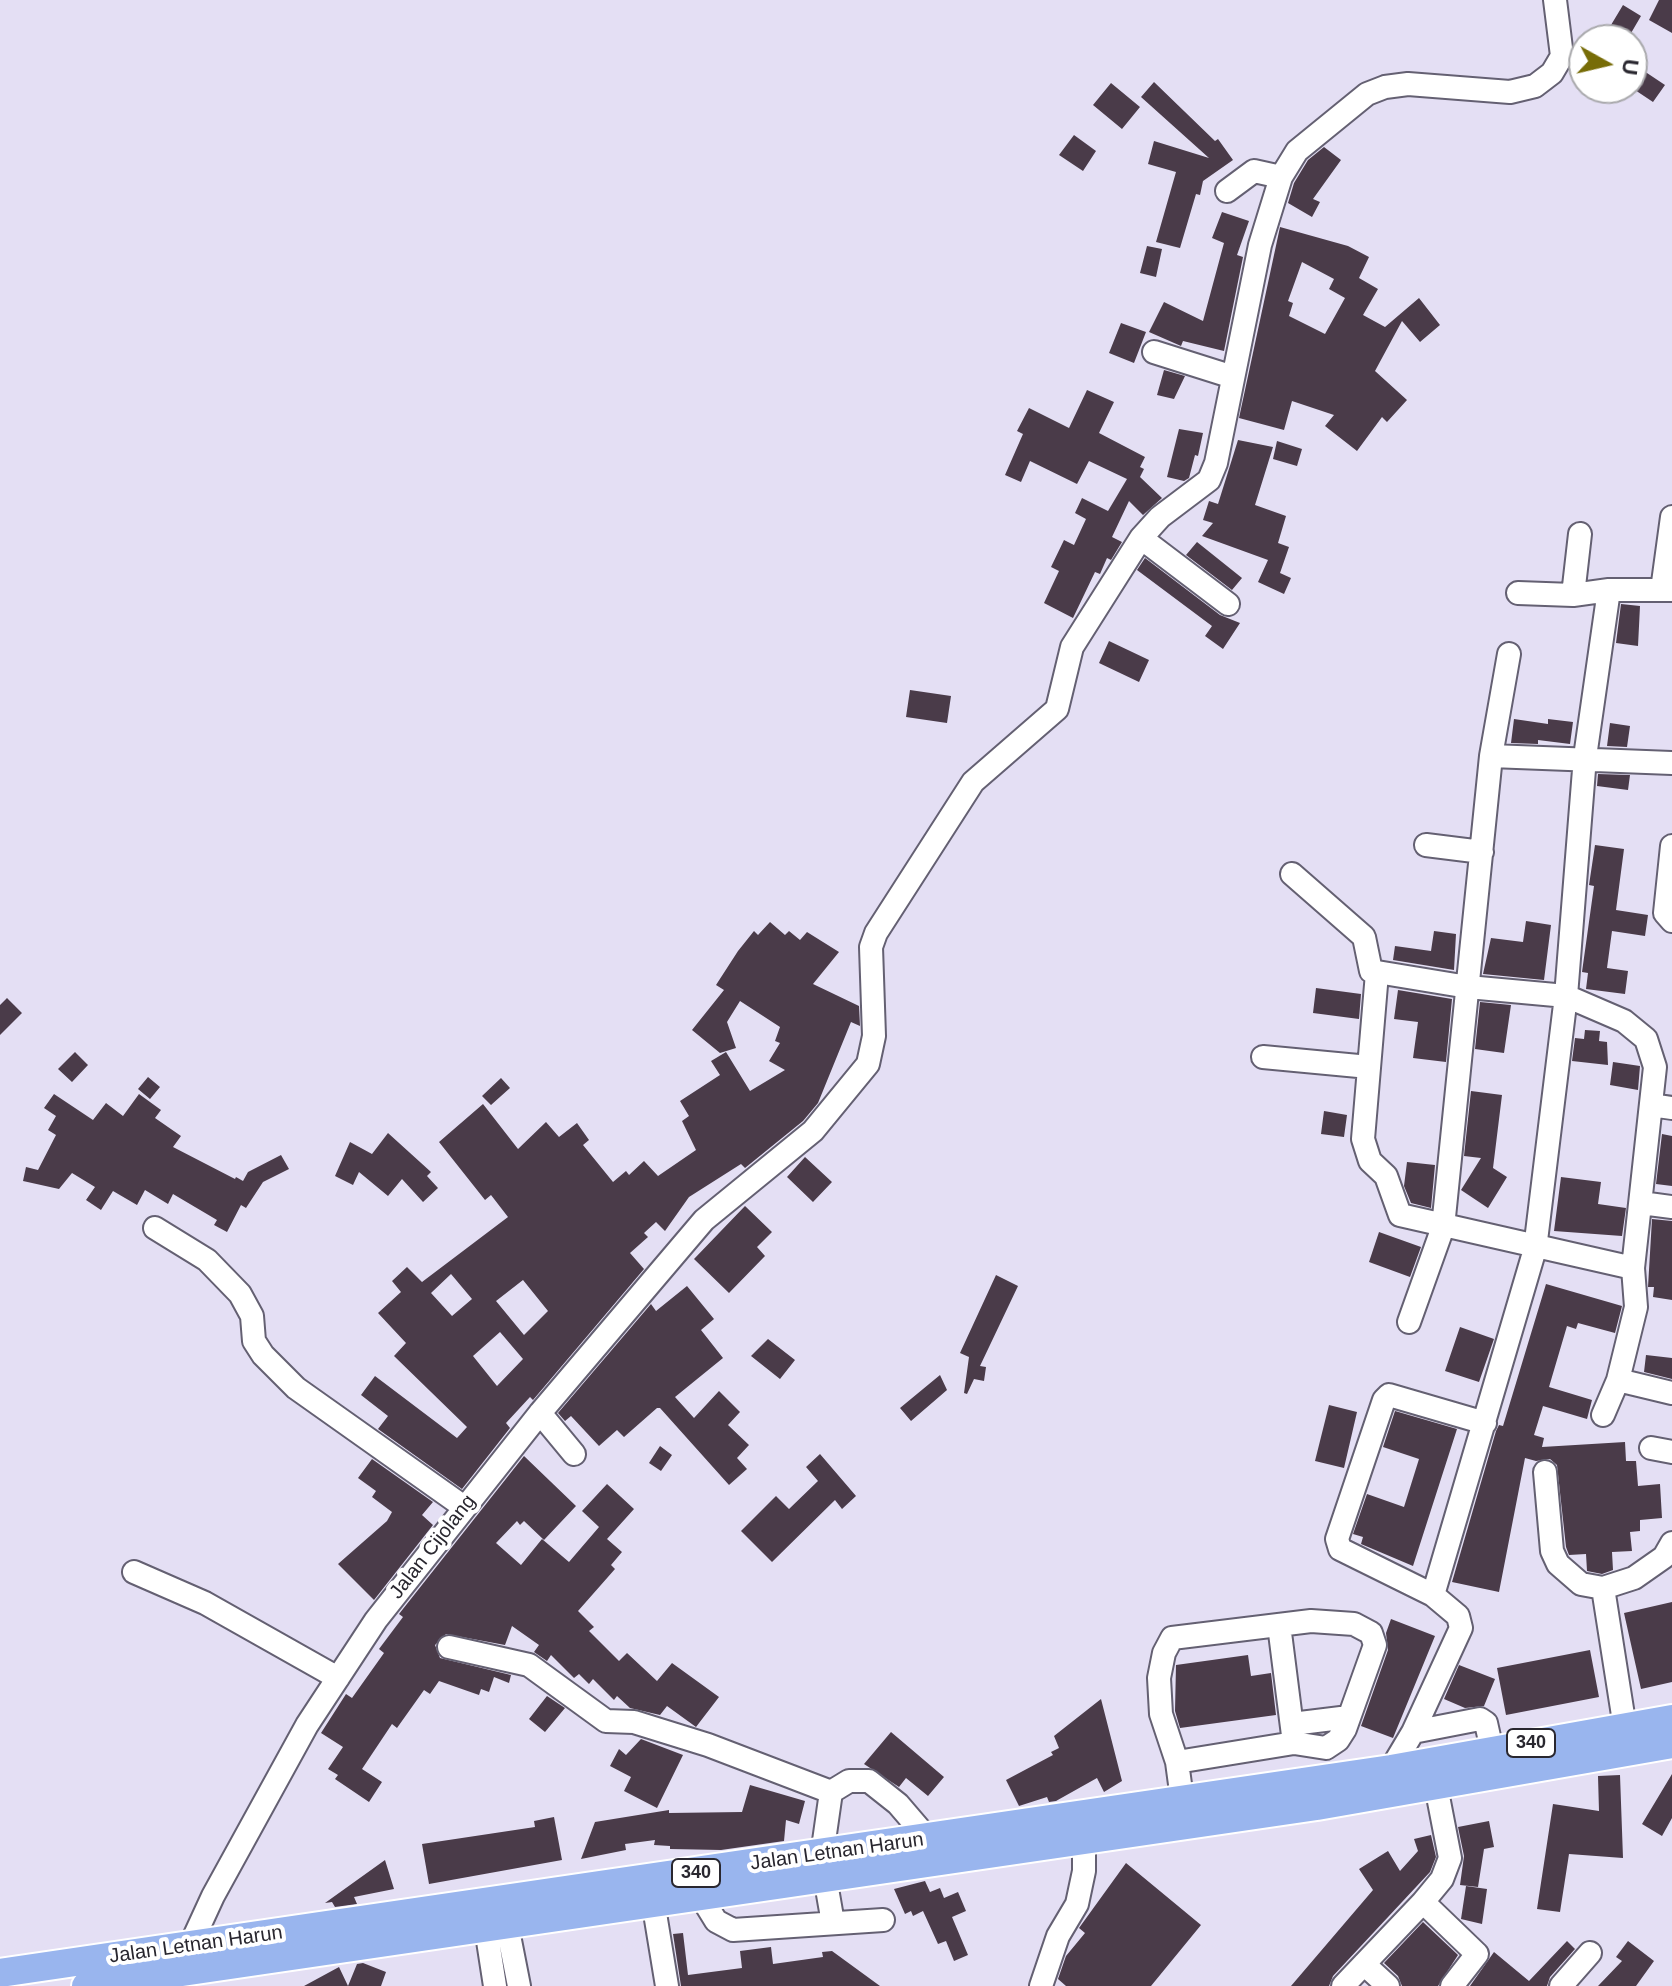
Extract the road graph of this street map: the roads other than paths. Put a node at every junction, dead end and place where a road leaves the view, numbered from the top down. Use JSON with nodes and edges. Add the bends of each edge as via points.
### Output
{"nodes":[{"id":1,"x":1555,"y":0,"type":"edge"},
{"id":2,"x":1281,"y":177,"type":"junction"},
{"id":3,"x":1227,"y":191,"type":"dead end"},
{"id":4,"x":1154,"y":352,"type":"dead end"},
{"id":5,"x":1233,"y":377,"type":"junction"},
{"id":6,"x":1672,"y":517,"type":"edge"},
{"id":7,"x":1580,"y":534,"type":"dead end"},
{"id":8,"x":1141,"y":538,"type":"junction"},
{"id":9,"x":1609,"y":590,"type":"junction"},
{"id":10,"x":1667,"y":590,"type":"edge"},
{"id":11,"x":1518,"y":593,"type":"dead end"},
{"id":12,"x":1573,"y":595,"type":"junction"},
{"id":13,"x":1228,"y":604,"type":"dead end"},
{"id":14,"x":1509,"y":654,"type":"dead end"},
{"id":15,"x":1491,"y":756,"type":"junction"},
{"id":16,"x":1585,"y":757,"type":"junction"},
{"id":17,"x":1672,"y":763,"type":"edge"},
{"id":18,"x":1426,"y":845,"type":"dead end"},
{"id":19,"x":1672,"y":846,"type":"edge"},
{"id":20,"x":1482,"y":852,"type":"junction"},
{"id":21,"x":1292,"y":874,"type":"dead end"},
{"id":22,"x":1672,"y":921,"type":"edge"},
{"id":23,"x":1377,"y":973,"type":"junction"},
{"id":24,"x":1468,"y":987,"type":"junction"},
{"id":25,"x":1566,"y":996,"type":"junction"},
{"id":26,"x":1263,"y":1057,"type":"dead end"},
{"id":27,"x":1369,"y":1067,"type":"junction"},
{"id":28,"x":1661,"y":1106,"type":"edge"},
{"id":29,"x":1641,"y":1203,"type":"junction"},
{"id":30,"x":1672,"y":1207,"type":"edge"},
{"id":31,"x":1443,"y":1227,"type":"junction"},
{"id":32,"x":155,"y":1228,"type":"dead end"},
{"id":33,"x":1535,"y":1249,"type":"junction"},
{"id":34,"x":1633,"y":1268,"type":"junction"},
{"id":35,"x":1409,"y":1322,"type":"dead end"},
{"id":36,"x":1618,"y":1380,"type":"junction"},
{"id":37,"x":1672,"y":1393,"type":"edge"},
{"id":38,"x":540,"y":1413,"type":"junction"},
{"id":39,"x":1603,"y":1415,"type":"dead end"},
{"id":40,"x":1485,"y":1423,"type":"junction"},
{"id":41,"x":574,"y":1454,"type":"dead end"},
{"id":42,"x":1545,"y":1472,"type":"dead end"},
{"id":43,"x":464,"y":1507,"type":"junction"},
{"id":44,"x":1669,"y":1553,"type":"edge"},
{"id":45,"x":134,"y":1572,"type":"dead end"},
{"id":46,"x":1603,"y":1588,"type":"junction"},
{"id":47,"x":1433,"y":1595,"type":"junction"},
{"id":48,"x":1279,"y":1625,"type":"junction"},
{"id":49,"x":449,"y":1647,"type":"dead end"},
{"id":50,"x":338,"y":1678,"type":"junction"},
{"id":51,"x":1349,"y":1717,"type":"junction"},
{"id":52,"x":1672,"y":1719,"type":"edge"},
{"id":53,"x":1625,"y":1728,"type":"junction"},
{"id":54,"x":1413,"y":1732,"type":"junction"},
{"id":55,"x":1293,"y":1734,"type":"junction"},
{"id":56,"x":1672,"y":1744,"type":"edge"},
{"id":57,"x":1326,"y":1748,"type":"junction"},
{"id":58,"x":1492,"y":1750,"type":"junction"},
{"id":59,"x":1177,"y":1762,"type":"junction"},
{"id":60,"x":1332,"y":1777,"type":"junction"},
{"id":61,"x":1390,"y":1781,"type":"junction"},
{"id":62,"x":1436,"y":1786,"type":"junction"},
{"id":63,"x":831,"y":1792,"type":"junction"},
{"id":64,"x":1182,"y":1799,"type":"junction"},
{"id":65,"x":1084,"y":1841,"type":"junction"},
{"id":66,"x":943,"y":1845,"type":"junction"},
{"id":67,"x":823,"y":1866,"type":"junction"},
{"id":68,"x":651,"y":1891,"type":"junction"},
{"id":69,"x":700,"y":1895,"type":"junction"},
{"id":70,"x":1423,"y":1902,"type":"junction"},
{"id":71,"x":883,"y":1920,"type":"dead end"},
{"id":72,"x":833,"y":1923,"type":"junction"},
{"id":73,"x":496,"y":1926,"type":"junction"},
{"id":74,"x":396,"y":1928,"type":"junction"},
{"id":75,"x":190,"y":1946,"type":"junction"},
{"id":76,"x":1590,"y":1953,"type":"dead end"},
{"id":77,"x":1364,"y":1964,"type":"junction"},
{"id":78,"x":0,"y":1973,"type":"edge"},
{"id":79,"x":86,"y":1986,"type":"edge"},
{"id":80,"x":495,"y":1986,"type":"edge"},
{"id":81,"x":519,"y":1986,"type":"edge"},
{"id":82,"x":667,"y":1986,"type":"edge"},
{"id":83,"x":1041,"y":1986,"type":"edge"},
{"id":84,"x":1343,"y":1986,"type":"edge"},
{"id":85,"x":1388,"y":1986,"type":"edge"},
{"id":86,"x":1452,"y":1986,"type":"edge"},
{"id":87,"x":1561,"y":1986,"type":"edge"}],
"edges":[{"from":1,"to":2,"type":"street","name":"Jalan Cijolang","via":[[1562,56],[1535,86],[1510,92],[1408,84],[1374,90],[1304,143]]},
{"from":2,"to":3,"type":"street","via":[[1254,171]]},
{"from":2,"to":5,"type":"street","name":"Jalan Cijolang","via":[[1260,245]]},
{"from":4,"to":5,"type":"street"},
{"from":5,"to":8,"type":"street","name":"Jalan Cijolang","via":[[1209,480]]},
{"from":6,"to":10,"type":"street"},
{"from":7,"to":12,"type":"street"},
{"from":8,"to":13,"type":"street"},
{"from":8,"to":38,"type":"street","name":"Jalan Cijolang","via":[[1072,647],[1057,709],[973,782],[876,933],[871,947],[874,1036],[868,1064],[813,1131],[704,1220]]},
{"from":9,"to":10,"type":"street"},
{"from":9,"to":12,"type":"street"},
{"from":9,"to":16,"type":"street"},
{"from":11,"to":12,"type":"street"},
{"from":14,"to":15,"type":"street"},
{"from":15,"to":16,"type":"street"},
{"from":15,"to":20,"type":"street"},
{"from":16,"to":17,"type":"street"},
{"from":16,"to":25,"type":"street"},
{"from":18,"to":20,"type":"street"},
{"from":19,"to":22,"type":"street","via":[[1665,913]]},
{"from":20,"to":24,"type":"street"},
{"from":21,"to":23,"type":"street","via":[[1364,937],[1369,966]]},
{"from":23,"to":24,"type":"street"},
{"from":23,"to":27,"type":"street"},
{"from":24,"to":25,"type":"street"},
{"from":24,"to":31,"type":"street"},
{"from":25,"to":28,"type":"street","via":[[1624,1021],[1646,1039]]},
{"from":25,"to":33,"type":"street"},
{"from":26,"to":27,"type":"street"},
{"from":27,"to":31,"type":"street","via":[[1365,1151],[1386,1176],[1400,1215]]},
{"from":28,"to":29,"type":"street"},
{"from":29,"to":30,"type":"street"},
{"from":29,"to":34,"type":"street"},
{"from":31,"to":33,"type":"street"},
{"from":31,"to":35,"type":"street"},
{"from":32,"to":43,"type":"street","via":[[207,1260],[240,1294],[252,1316],[258,1348],[296,1388]]},
{"from":33,"to":34,"type":"street"},
{"from":33,"to":40,"type":"street"},
{"from":34,"to":36,"type":"street","via":[[1636,1307]]},
{"from":36,"to":37,"type":"street"},
{"from":36,"to":39,"type":"street"},
{"from":38,"to":41,"type":"street"},
{"from":38,"to":43,"type":"street","name":"Jalan Cijolang"},
{"from":40,"to":47,"type":"street"},
{"from":40,"to":47,"type":"street","via":[[1389,1395],[1337,1539],[1340,1549]]},
{"from":42,"to":46,"type":"street","via":[[1548,1537],[1558,1564],[1581,1584]]},
{"from":43,"to":50,"type":"street","name":"Jalan Cijolang"},
{"from":44,"to":46,"type":"street","via":[[1642,1573]]},
{"from":45,"to":50,"type":"street","via":[[205,1603]]},
{"from":46,"to":53,"type":"street"},
{"from":47,"to":54,"type":"street","via":[[1458,1616],[1461,1628]]},
{"from":48,"to":51,"type":"street","via":[[1354,1624],[1371,1633],[1375,1645]]},
{"from":48,"to":55,"type":"street"},
{"from":48,"to":59,"type":"street","via":[[1172,1638],[1164,1653],[1160,1690],[1161,1714]]},
{"from":49,"to":63,"type":"street","via":[[529,1665],[606,1721],[634,1722],[708,1745]]},
{"from":50,"to":75,"type":"street","name":"Jalan Cijolang","via":[[213,1896]]},
{"from":51,"to":55,"type":"street"},
{"from":51,"to":57,"type":"street","via":[[1341,1736]]},
{"from":52,"to":53,"type":"main road","name":"Jalan Letnan Harun","number":"340"},
{"from":53,"to":58,"type":"main road","name":"Jalan Letnan Harun","number":"340"},
{"from":54,"to":58,"type":"street","via":[[1480,1719],[1486,1723]]},
{"from":54,"to":61,"type":"street"},
{"from":55,"to":57,"type":"street"},
{"from":55,"to":59,"type":"street"},
{"from":56,"to":62,"type":"main road","name":"Jalan Letnan Harun","number":"340"},
{"from":57,"to":60,"type":"street"},
{"from":58,"to":61,"type":"main road","name":"Jalan Letnan Harun","number":"340"},
{"from":59,"to":64,"type":"street"},
{"from":60,"to":61,"type":"main road","name":"Jalan Letnan Harun","number":"340"},
{"from":60,"to":64,"type":"main road","name":"Jalan Letnan Harun","number":"340"},
{"from":61,"to":62,"type":"main road","name":"Jalan Letnan Harun","number":"340"},
{"from":61,"to":65,"type":"main road","name":"Jalan Letnan Harun","number":"340"},
{"from":62,"to":70,"type":"street","via":[[1450,1858],[1442,1879]]},
{"from":63,"to":66,"type":"street","via":[[849,1781],[869,1781]]},
{"from":63,"to":67,"type":"street"},
{"from":64,"to":66,"type":"main road","name":"Jalan Letnan Harun","number":"340"},
{"from":65,"to":66,"type":"main road","name":"Jalan Letnan Harun","number":"340"},
{"from":65,"to":83,"type":"street","via":[[1077,1904],[1058,1936]]},
{"from":66,"to":67,"type":"main road","name":"Jalan Letnan Harun","number":"340"},
{"from":67,"to":68,"type":"main road","name":"Jalan Letnan Harun","number":"340"},
{"from":67,"to":69,"type":"main road","name":"Jalan Letnan Harun","number":"340"},
{"from":67,"to":72,"type":"street"},
{"from":68,"to":69,"type":"main road","name":"Jalan Letnan Harun","number":"340"},
{"from":68,"to":73,"type":"main road","name":"Jalan Letnan Harun","number":"340"},
{"from":68,"to":74,"type":"main road","name":"Jalan Letnan Harun","number":"340"},
{"from":68,"to":82,"type":"street"},
{"from":69,"to":72,"type":"street","via":[[716,1921],[733,1930]]},
{"from":70,"to":77,"type":"street"},
{"from":70,"to":86,"type":"street","via":[[1476,1950]]},
{"from":71,"to":72,"type":"street"},
{"from":73,"to":74,"type":"main road","name":"Jalan Letnan Harun","number":"340"},
{"from":73,"to":80,"type":"street"},
{"from":73,"to":81,"type":"street"},
{"from":74,"to":75,"type":"main road","name":"Jalan Letnan Harun","number":"340"},
{"from":74,"to":79,"type":"main road","name":"Jalan Letnan Harun","number":"340"},
{"from":75,"to":78,"type":"main road","name":"Jalan Letnan Harun","number":"340"},
{"from":76,"to":87,"type":"street"},
{"from":77,"to":84,"type":"street"},
{"from":77,"to":85,"type":"street"}]}
